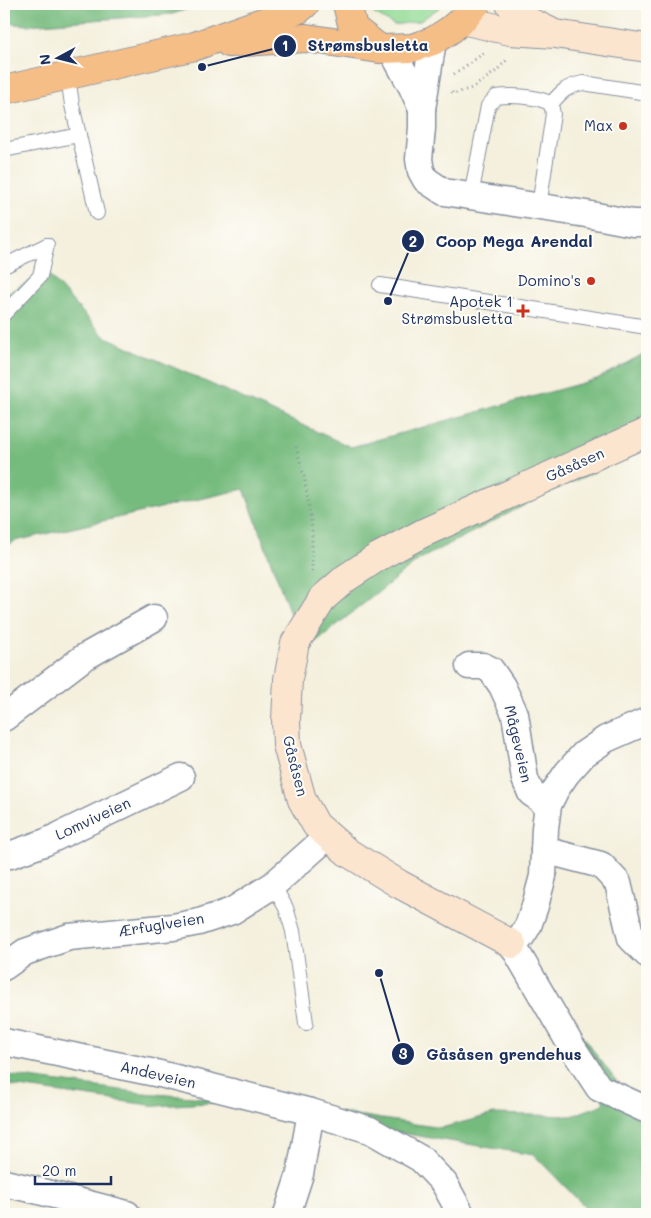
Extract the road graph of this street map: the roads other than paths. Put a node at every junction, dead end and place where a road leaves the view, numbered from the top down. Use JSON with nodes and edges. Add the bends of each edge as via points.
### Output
{"nodes":[{"id":1,"x":305,"y":4,"type":"edge"},
{"id":2,"x":347,"y":4,"type":"edge"},
{"id":3,"x":510,"y":4,"type":"edge"},
{"id":4,"x":469,"y":12,"type":"edge"},
{"id":5,"x":555,"y":34,"type":"junction"},
{"id":6,"x":433,"y":41,"type":"junction"},
{"id":7,"x":196,"y":46,"type":"junction"},
{"id":8,"x":647,"y":48,"type":"edge"},
{"id":9,"x":385,"y":49,"type":"junction"},
{"id":10,"x":68,"y":76,"type":"junction"},
{"id":11,"x":4,"y":90,"type":"edge"},
{"id":12,"x":647,"y":93,"type":"edge"},
{"id":13,"x":551,"y":104,"type":"junction"},
{"id":14,"x":422,"y":109,"type":"junction"},
{"id":15,"x":79,"y":135,"type":"junction"},
{"id":16,"x":4,"y":150,"type":"edge"},
{"id":17,"x":472,"y":196,"type":"junction"},
{"id":18,"x":539,"y":206,"type":"junction"},
{"id":19,"x":97,"y":213,"type":"dead end"},
{"id":20,"x":647,"y":223,"type":"edge"},
{"id":21,"x":4,"y":266,"type":"edge"},
{"id":22,"x":380,"y":285,"type":"dead end"},
{"id":23,"x":4,"y":314,"type":"edge"},
{"id":24,"x":647,"y":327,"type":"edge"},
{"id":25,"x":647,"y":432,"type":"edge"},
{"id":26,"x":154,"y":618,"type":"dead end"},
{"id":27,"x":469,"y":666,"type":"dead end"},
{"id":28,"x":4,"y":718,"type":"edge"},
{"id":29,"x":647,"y":721,"type":"edge"},
{"id":30,"x":181,"y":778,"type":"dead end"},
{"id":31,"x":548,"y":805,"type":"junction"},
{"id":32,"x":327,"y":834,"type":"junction"},
{"id":33,"x":544,"y":850,"type":"junction"},
{"id":34,"x":4,"y":853,"type":"edge"},
{"id":35,"x":273,"y":885,"type":"junction"},
{"id":36,"x":512,"y":944,"type":"junction"},
{"id":37,"x":647,"y":954,"type":"edge"},
{"id":38,"x":4,"y":966,"type":"edge"},
{"id":39,"x":306,"y":1023,"type":"dead end"},
{"id":40,"x":4,"y":1042,"type":"edge"},
{"id":41,"x":647,"y":1110,"type":"edge"},
{"id":42,"x":311,"y":1112,"type":"junction"},
{"id":43,"x":4,"y":1183,"type":"edge"},
{"id":44,"x":127,"y":1214,"type":"edge"},
{"id":45,"x":287,"y":1214,"type":"edge"},
{"id":46,"x":461,"y":1214,"type":"edge"}],
"edges":[{"from":1,"to":7,"type":"main road","via":[[299,9]]},
{"from":2,"to":9,"type":"main road","via":[[353,28]]},
{"from":3,"to":5,"type":"street","via":[[522,18]]},
{"from":4,"to":5,"type":"street","via":[[510,31]]},
{"from":4,"to":6,"type":"main road"},
{"from":5,"to":8,"type":"street"},
{"from":6,"to":9,"type":"main road","via":[[412,48]]},
{"from":6,"to":14,"type":"street"},
{"from":7,"to":9,"type":"main road","via":[[306,38]]},
{"from":7,"to":10,"type":"main road"},
{"from":9,"to":14,"type":"street","via":[[412,86]]},
{"from":10,"to":11,"type":"main road"},
{"from":10,"to":15,"type":"lane"},
{"from":12,"to":13,"type":"lane","via":[[583,83],[566,88]]},
{"from":13,"to":17,"type":"lane","via":[[545,100],[508,96],[496,97],[488,106]]},
{"from":13,"to":18,"type":"lane","via":[[554,114]]},
{"from":14,"to":17,"type":"street","via":[[419,159],[426,180],[444,192]]},
{"from":15,"to":16,"type":"lane"},
{"from":15,"to":19,"type":"lane"},
{"from":17,"to":18,"type":"street"},
{"from":18,"to":20,"type":"street"},
{"from":21,"to":23,"type":"lane","via":[[47,245],[40,276]]},
{"from":22,"to":24,"type":"lane"},
{"from":25,"to":32,"type":"street","name":"Gåsåsen","via":[[424,533],[378,557],[346,578],[324,598],[295,643],[288,679],[286,720],[287,745],[302,800],[316,825]]},
{"from":26,"to":28,"type":"street","via":[[83,658]]},
{"from":27,"to":31,"type":"street","name":"Mågeveien","via":[[483,666],[491,670],[502,686],[514,714],[524,779],[531,793]]},
{"from":29,"to":31,"type":"street","name":"Mågeveien","via":[[606,739],[584,754],[567,773]]},
{"from":30,"to":34,"type":"street","name":"Lomviveien","via":[[46,842],[10,855]]},
{"from":31,"to":33,"type":"street","name":"Mågeveien"},
{"from":32,"to":35,"type":"street","name":"Ærfuglveien"},
{"from":32,"to":36,"type":"street","name":"Gåsåsen","via":[[347,852],[399,884]]},
{"from":33,"to":36,"type":"street","name":"Mågeveien","via":[[536,906],[528,926]]},
{"from":33,"to":37,"type":"street","via":[[601,865],[618,884],[631,938]]},
{"from":35,"to":38,"type":"street","name":"Ærfuglveien","via":[[232,910],[199,922],[69,937],[25,952]]},
{"from":35,"to":39,"type":"lane","via":[[286,908],[293,931]]},
{"from":36,"to":41,"type":"street","via":[[572,1047],[600,1088]]},
{"from":40,"to":42,"type":"street","name":"Andeveien","via":[[160,1074]]},
{"from":42,"to":45,"type":"street","via":[[300,1174]]},
{"from":42,"to":46,"type":"street","name":"Andeveien","via":[[370,1130],[421,1159],[444,1183]]},
{"from":43,"to":44,"type":"street"}]}
